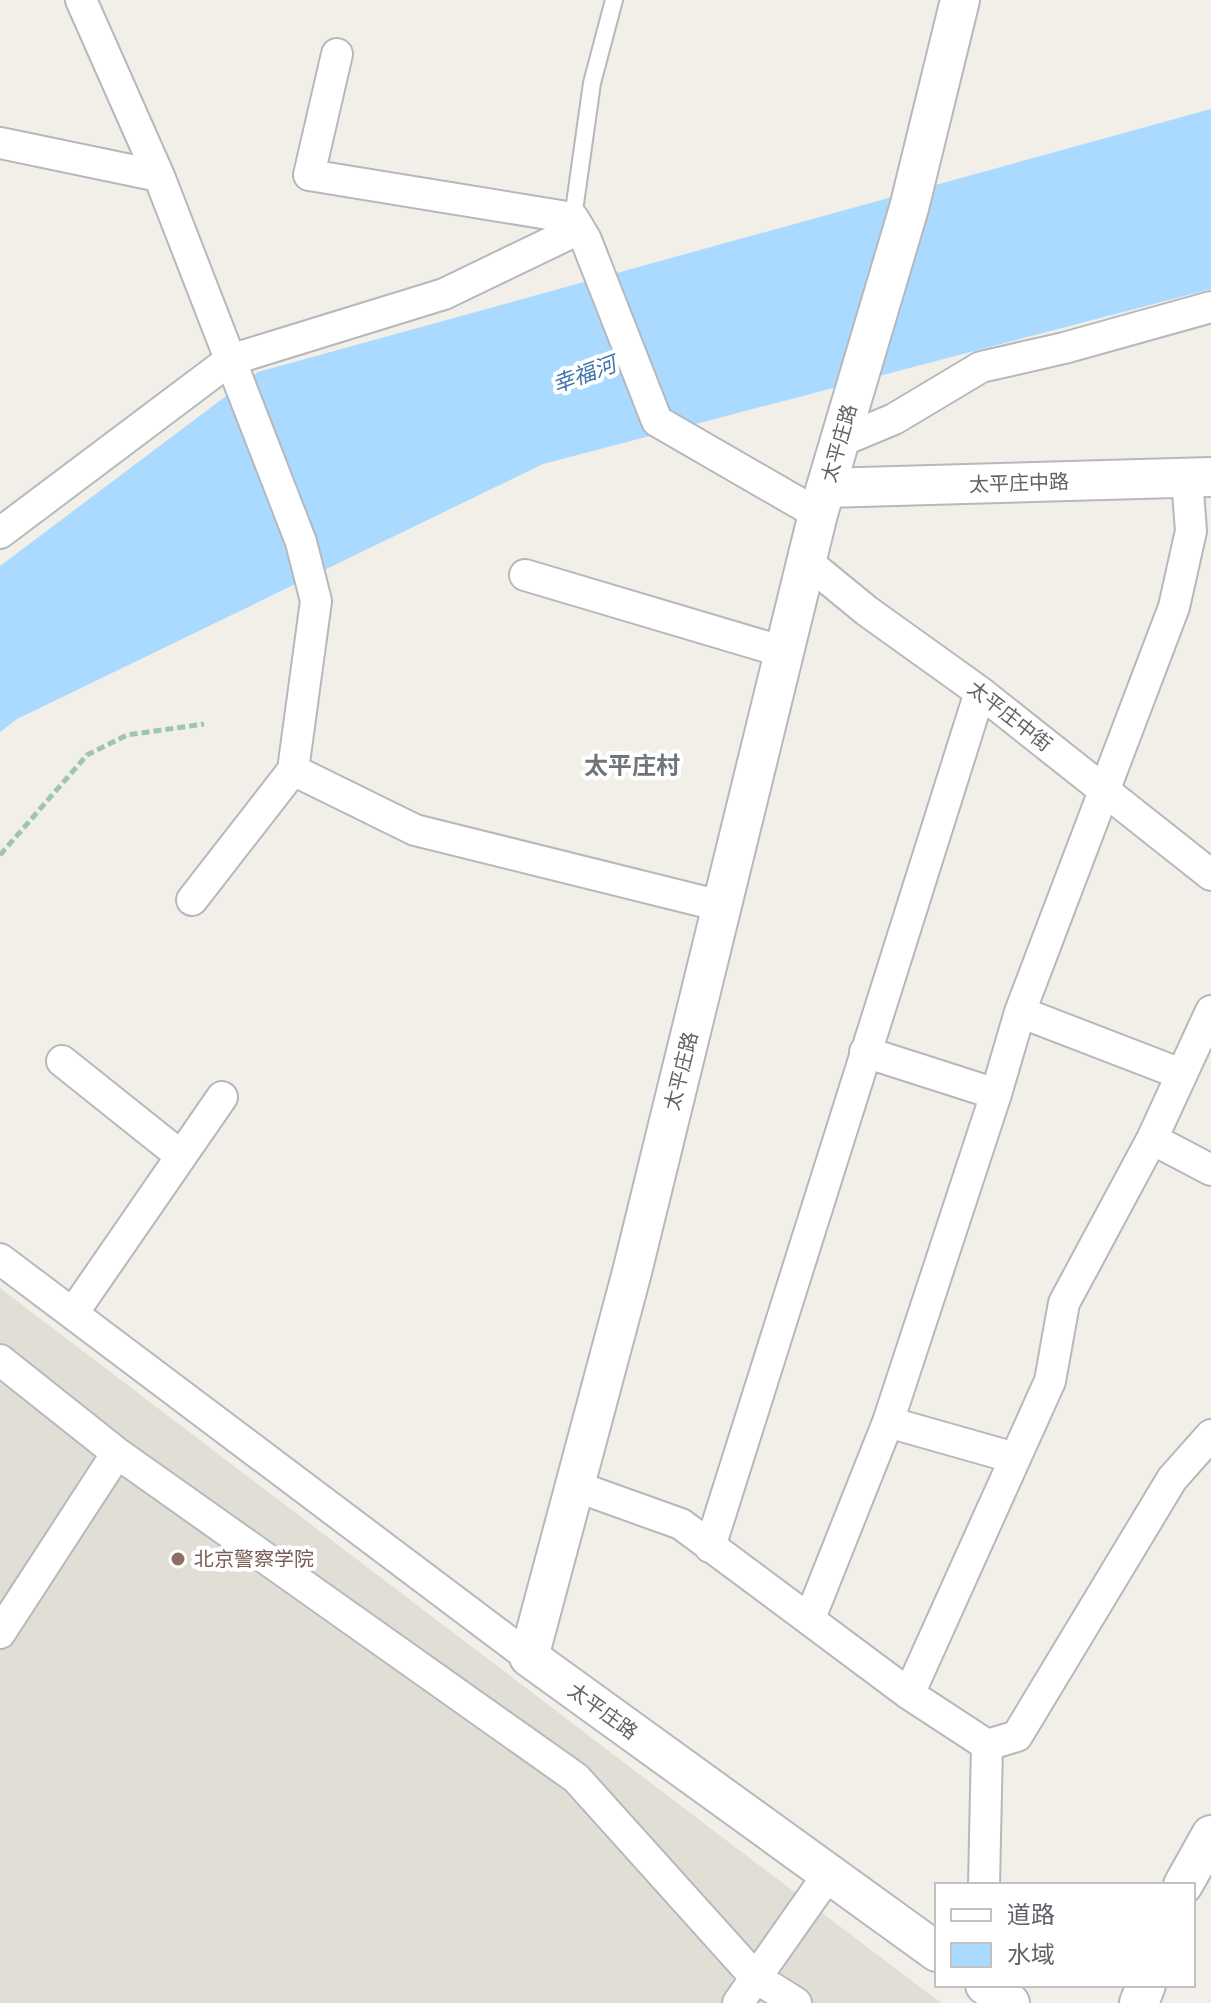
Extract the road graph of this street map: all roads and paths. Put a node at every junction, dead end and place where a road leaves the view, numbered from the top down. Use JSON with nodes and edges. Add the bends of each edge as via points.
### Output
{"nodes":[{"id":1,"x":81,"y":0,"type":"edge"},
{"id":2,"x":614,"y":0,"type":"edge"},
{"id":3,"x":962,"y":6,"type":"edge"},
{"id":4,"x":337,"y":54,"type":"dead end"},
{"id":5,"x":0,"y":143,"type":"edge"},
{"id":6,"x":159,"y":176,"type":"junction"},
{"id":7,"x":579,"y":229,"type":"junction"},
{"id":8,"x":1211,"y":307,"type":"edge"},
{"id":9,"x":230,"y":360,"type":"junction"},
{"id":10,"x":844,"y":424,"type":"junction"},
{"id":11,"x":1199,"y":478,"type":"edge"},
{"id":12,"x":822,"y":501,"type":"junction"},
{"id":13,"x":0,"y":533,"type":"edge"},
{"id":14,"x":806,"y":561,"type":"junction"},
{"id":15,"x":525,"y":575,"type":"dead end"},
{"id":16,"x":784,"y":652,"type":"junction"},
{"id":17,"x":980,"y":692,"type":"junction"},
{"id":18,"x":204,"y":724,"type":"dead end"},
{"id":19,"x":293,"y":770,"type":"junction"},
{"id":20,"x":1105,"y":791,"type":"junction"},
{"id":21,"x":0,"y":855,"type":"edge"},
{"id":22,"x":1209,"y":867,"type":"edge"},
{"id":23,"x":192,"y":900,"type":"dead end"},
{"id":24,"x":721,"y":906,"type":"junction"},
{"id":25,"x":1211,"y":1011,"type":"edge"},
{"id":26,"x":1020,"y":1012,"type":"junction"},
{"id":27,"x":865,"y":1052,"type":"junction"},
{"id":28,"x":62,"y":1061,"type":"dead end"},
{"id":29,"x":1181,"y":1074,"type":"junction"},
{"id":30,"x":996,"y":1094,"type":"junction"},
{"id":31,"x":222,"y":1097,"type":"dead end"},
{"id":32,"x":1152,"y":1139,"type":"junction"},
{"id":33,"x":181,"y":1156,"type":"junction"},
{"id":34,"x":1211,"y":1170,"type":"edge"},
{"id":35,"x":0,"y":1259,"type":"edge"},
{"id":36,"x":73,"y":1313,"type":"junction"},
{"id":37,"x":0,"y":1360,"type":"edge"},
{"id":38,"x":888,"y":1422,"type":"junction"},
{"id":39,"x":1211,"y":1435,"type":"edge"},
{"id":40,"x":117,"y":1453,"type":"junction"},
{"id":41,"x":1015,"y":1458,"type":"junction"},
{"id":42,"x":575,"y":1486,"type":"junction"},
{"id":43,"x":710,"y":1547,"type":"junction"},
{"id":44,"x":810,"y":1618,"type":"junction"},
{"id":45,"x":0,"y":1633,"type":"edge"},
{"id":46,"x":529,"y":1657,"type":"junction"},
{"id":47,"x":909,"y":1694,"type":"junction"},
{"id":48,"x":987,"y":1745,"type":"junction"},
{"id":49,"x":1211,"y":1835,"type":"edge"},
{"id":50,"x":828,"y":1875,"type":"junction"},
{"id":51,"x":984,"y":1883,"type":"edge"},
{"id":52,"x":1184,"y":1883,"type":"edge"},
{"id":53,"x":935,"y":1951,"type":"edge"},
{"id":54,"x":755,"y":1977,"type":"junction"},
{"id":55,"x":988,"y":1987,"type":"edge"},
{"id":56,"x":738,"y":2003,"type":"edge"},
{"id":57,"x":796,"y":2003,"type":"edge"},
{"id":58,"x":1010,"y":2003,"type":"edge"}],
"edges":[{"from":1,"to":6,"type":"street"},
{"from":2,"to":7,"type":"lane","via":[[592,83]]},
{"from":3,"to":10,"type":"street","name":"太平庄路"},
{"from":4,"to":7,"type":"street","via":[[309,175]]},
{"from":5,"to":6,"type":"street"},
{"from":6,"to":9,"type":"street"},
{"from":7,"to":9,"type":"street","via":[[444,294]]},
{"from":7,"to":12,"type":"street","via":[[657,421]]},
{"from":8,"to":10,"type":"street","via":[[981,367],[894,419]]},
{"from":9,"to":13,"type":"street"},
{"from":9,"to":19,"type":"street","via":[[301,542],[316,601]]},
{"from":10,"to":12,"type":"street","name":"太平庄路"},
{"from":11,"to":12,"type":"street","name":"太平庄中路"},
{"from":11,"to":20,"type":"street","via":[[1174,607]]},
{"from":12,"to":14,"type":"street","name":"太平庄路"},
{"from":14,"to":16,"type":"street","name":"太平庄路"},
{"from":14,"to":17,"type":"street","name":"太平庄中街"},
{"from":15,"to":16,"type":"street"},
{"from":16,"to":24,"type":"street","name":"太平庄路"},
{"from":17,"to":20,"type":"street","name":"太平庄中街"},
{"from":17,"to":27,"type":"street"},
{"from":18,"to":21,"type":"path","via":[[127,735],[87,755]]},
{"from":19,"to":23,"type":"street"},
{"from":19,"to":24,"type":"street","via":[[415,830]]},
{"from":20,"to":22,"type":"street","name":"太平庄中街"},
{"from":20,"to":26,"type":"street"},
{"from":24,"to":42,"type":"street","name":"太平庄路"},
{"from":25,"to":29,"type":"street"},
{"from":26,"to":29,"type":"street"},
{"from":26,"to":30,"type":"street"},
{"from":27,"to":30,"type":"street"},
{"from":27,"to":43,"type":"street"},
{"from":28,"to":33,"type":"street"},
{"from":29,"to":32,"type":"street"},
{"from":30,"to":38,"type":"street"},
{"from":31,"to":33,"type":"street"},
{"from":32,"to":34,"type":"street"},
{"from":32,"to":41,"type":"street","via":[[1064,1303],[1050,1381]]},
{"from":33,"to":36,"type":"street"},
{"from":35,"to":36,"type":"street"},
{"from":36,"to":46,"type":"street"},
{"from":37,"to":40,"type":"street"},
{"from":38,"to":41,"type":"street"},
{"from":38,"to":44,"type":"street"},
{"from":39,"to":48,"type":"street","via":[[1172,1479],[1017,1736]]},
{"from":40,"to":45,"type":"street"},
{"from":40,"to":54,"type":"street","via":[[576,1778]]},
{"from":41,"to":47,"type":"street"},
{"from":42,"to":43,"type":"street","via":[[681,1524]]},
{"from":42,"to":46,"type":"street","name":"太平庄路"},
{"from":43,"to":44,"type":"street"},
{"from":44,"to":47,"type":"street"},
{"from":46,"to":50,"type":"street","name":"太平庄路"},
{"from":47,"to":48,"type":"street"},
{"from":48,"to":51,"type":"street"},
{"from":49,"to":52,"type":"street"},
{"from":50,"to":53,"type":"street","name":"太平庄路"},
{"from":50,"to":54,"type":"street"},
{"from":54,"to":56,"type":"street"},
{"from":54,"to":57,"type":"street"},
{"from":55,"to":58,"type":"street"}]}
